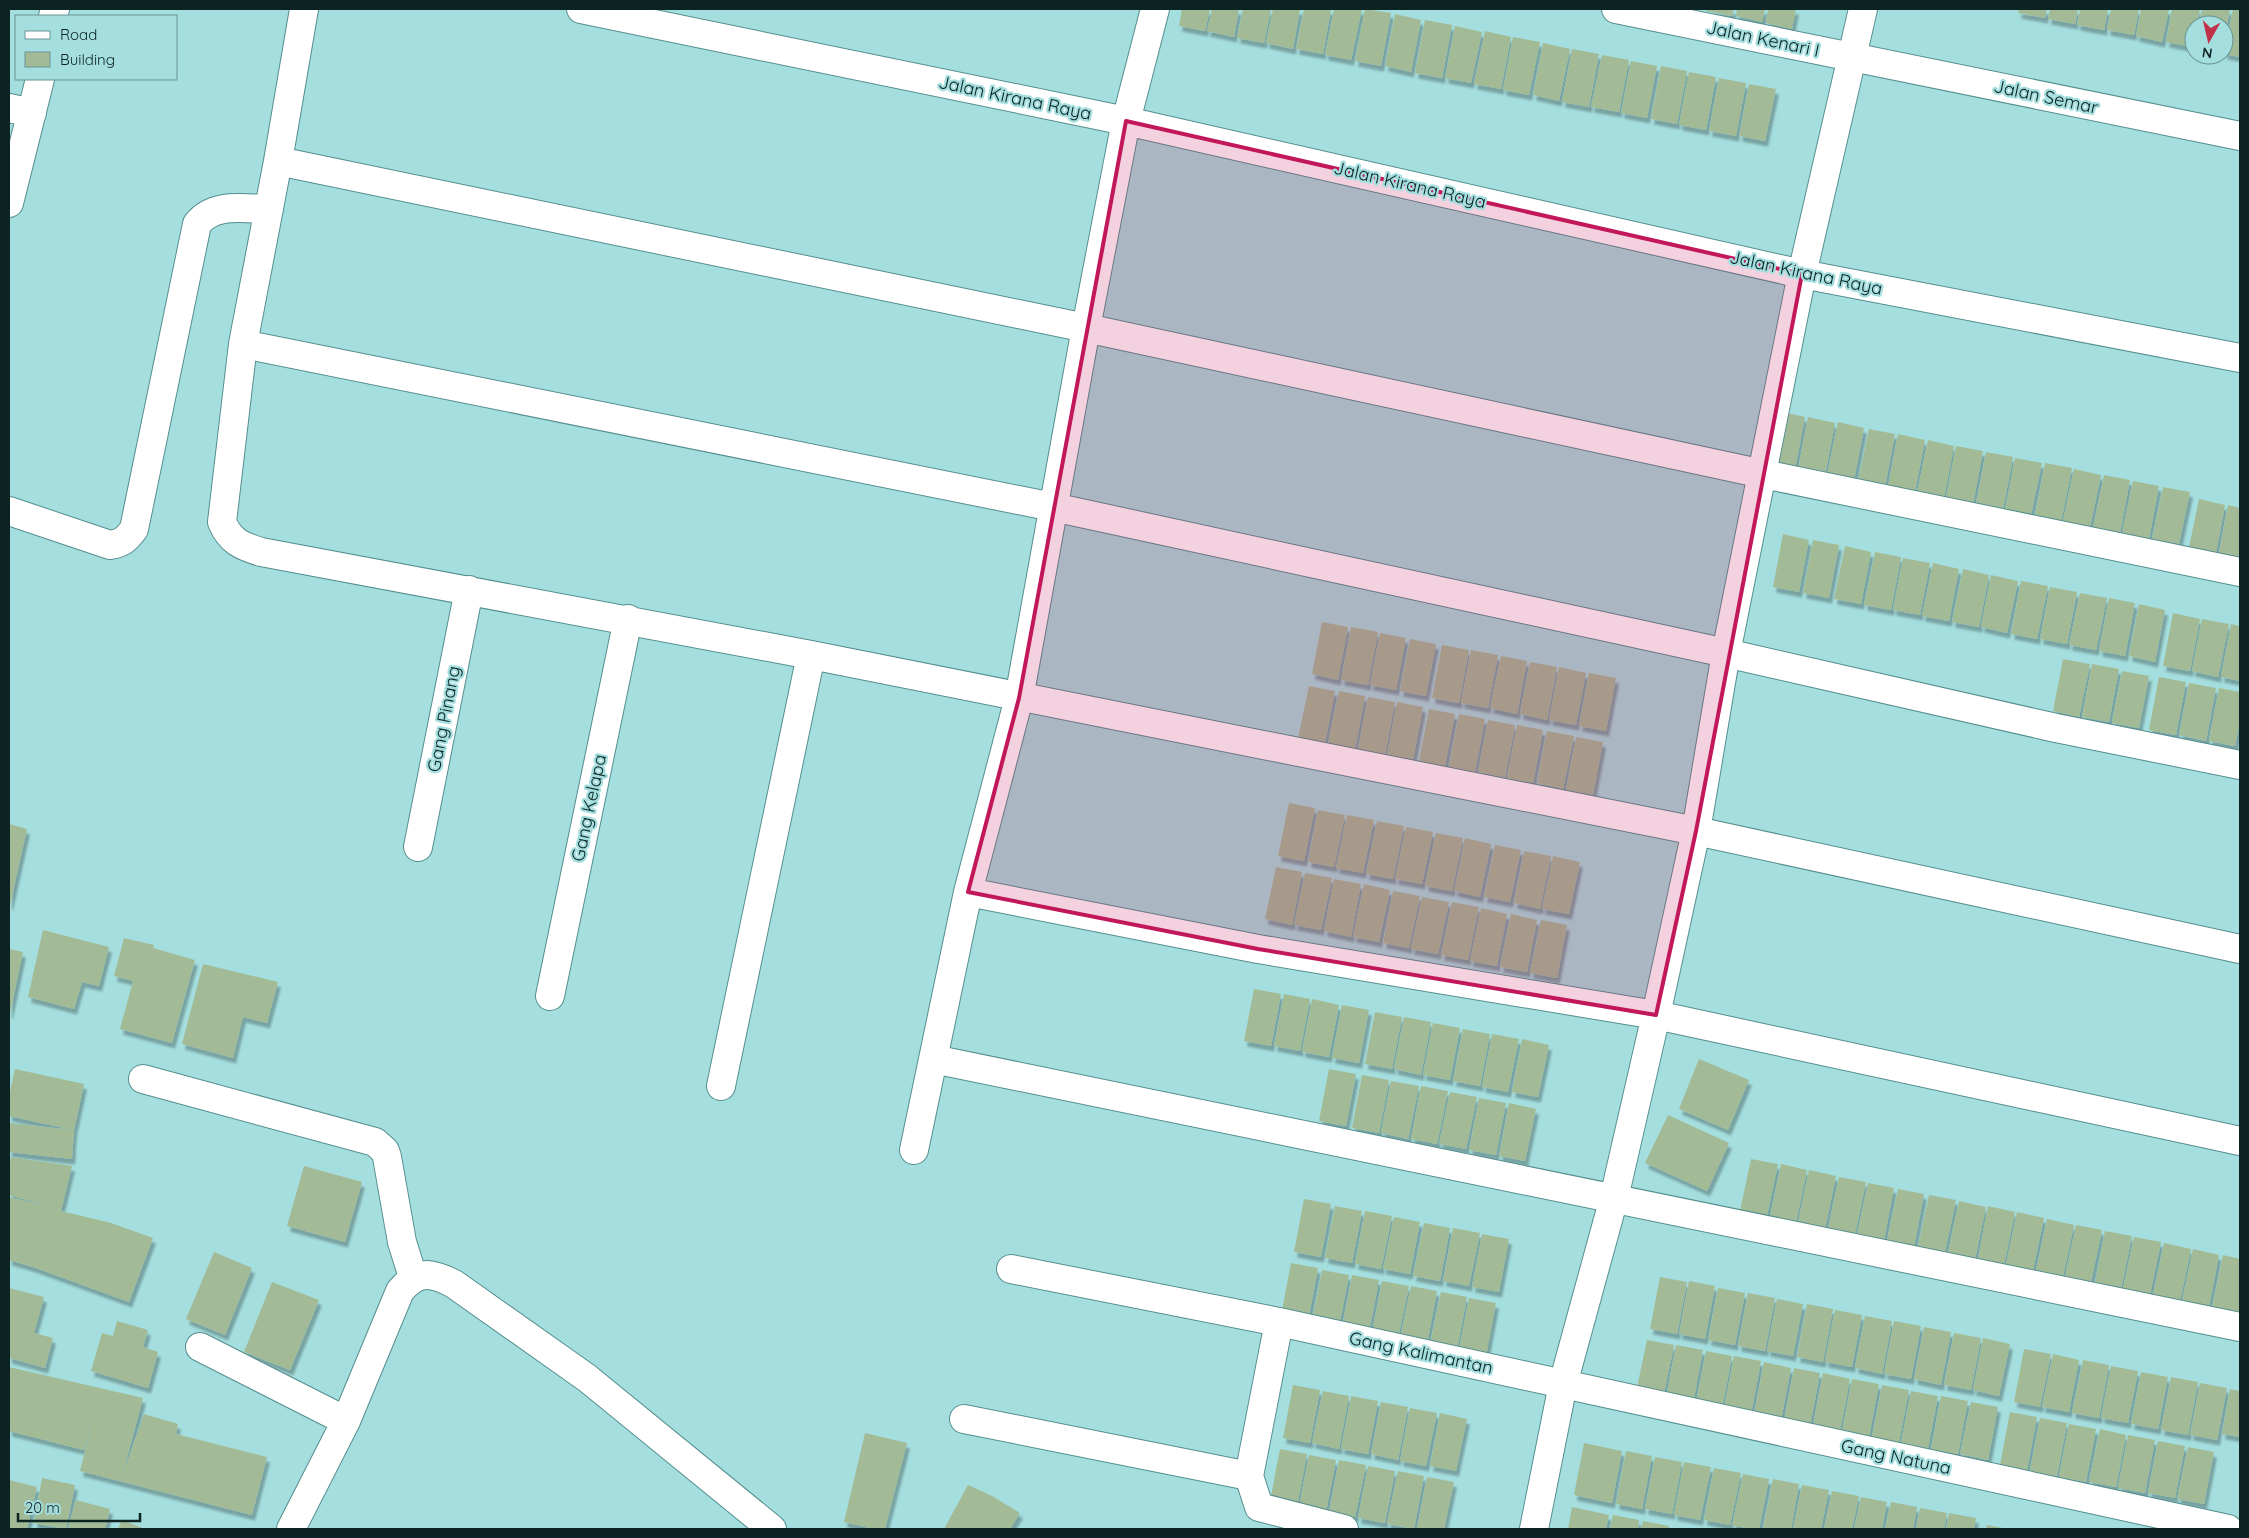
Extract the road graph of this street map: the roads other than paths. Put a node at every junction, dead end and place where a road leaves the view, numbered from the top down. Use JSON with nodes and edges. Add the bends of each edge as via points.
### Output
{"nodes":[{"id":1,"x":304,"y":9,"type":"edge"},
{"id":2,"x":581,"y":9,"type":"edge"},
{"id":3,"x":1154,"y":9,"type":"edge"},
{"id":4,"x":1616,"y":9,"type":"edge"},
{"id":5,"x":1863,"y":9,"type":"edge"},
{"id":6,"x":1851,"y":57,"type":"junction"},
{"id":7,"x":39,"y":80,"type":"edge"},
{"id":8,"x":21,"y":111,"type":"edge"},
{"id":9,"x":1126,"y":121,"type":"junction"},
{"id":10,"x":2240,"y":136,"type":"edge"},
{"id":11,"x":278,"y":162,"type":"junction"},
{"id":12,"x":9,"y":203,"type":"edge"},
{"id":13,"x":269,"y":209,"type":"junction"},
{"id":14,"x":1802,"y":274,"type":"junction"},
{"id":15,"x":1086,"y":328,"type":"junction"},
{"id":16,"x":242,"y":344,"type":"junction"},
{"id":17,"x":2240,"y":358,"type":"edge"},
{"id":18,"x":1763,"y":474,"type":"junction"},
{"id":19,"x":1053,"y":507,"type":"junction"},
{"id":20,"x":9,"y":511,"type":"edge"},
{"id":21,"x":2240,"y":572,"type":"edge"},
{"id":22,"x":469,"y":590,"type":"junction"},
{"id":23,"x":628,"y":620,"type":"junction"},
{"id":24,"x":1726,"y":653,"type":"junction"},
{"id":25,"x":811,"y":655,"type":"junction"},
{"id":26,"x":1019,"y":698,"type":"junction"},
{"id":27,"x":2240,"y":765,"type":"edge"},
{"id":28,"x":1696,"y":831,"type":"junction"},
{"id":29,"x":418,"y":847,"type":"dead end"},
{"id":30,"x":968,"y":892,"type":"junction"},
{"id":31,"x":2240,"y":950,"type":"edge"},
{"id":32,"x":550,"y":996,"type":"dead end"},
{"id":33,"x":1656,"y":1014,"type":"junction"},
{"id":34,"x":934,"y":1059,"type":"junction"},
{"id":35,"x":143,"y":1078,"type":"dead end"},
{"id":36,"x":721,"y":1086,"type":"dead end"},
{"id":37,"x":2240,"y":1141,"type":"edge"},
{"id":38,"x":914,"y":1150,"type":"dead end"},
{"id":39,"x":1614,"y":1198,"type":"junction"},
{"id":40,"x":1012,"y":1269,"type":"dead end"},
{"id":41,"x":413,"y":1277,"type":"junction"},
{"id":42,"x":1279,"y":1322,"type":"junction"},
{"id":43,"x":2240,"y":1327,"type":"edge"},
{"id":44,"x":200,"y":1347,"type":"dead end"},
{"id":45,"x":1563,"y":1384,"type":"junction"},
{"id":46,"x":964,"y":1419,"type":"dead end"},
{"id":47,"x":346,"y":1421,"type":"junction"},
{"id":48,"x":1249,"y":1476,"type":"junction"},
{"id":49,"x":291,"y":1529,"type":"edge"},
{"id":50,"x":772,"y":1529,"type":"edge"},
{"id":51,"x":1344,"y":1529,"type":"edge"},
{"id":52,"x":1534,"y":1529,"type":"edge"},
{"id":53,"x":2228,"y":1529,"type":"edge"}],
"edges":[{"from":1,"to":11,"type":"street"},
{"from":2,"to":9,"type":"street","name":"Jalan Kirana Raya"},
{"from":3,"to":9,"type":"street"},
{"from":4,"to":6,"type":"street","name":"Jalan Kenari I"},
{"from":5,"to":6,"type":"street"},
{"from":6,"to":10,"type":"street","name":"Jalan Semar"},
{"from":6,"to":14,"type":"street"},
{"from":7,"to":8,"type":"street"},
{"from":8,"to":12,"type":"street"},
{"from":9,"to":14,"type":"street","name":"Jalan Kirana Raya"},
{"from":9,"to":15,"type":"street"},
{"from":11,"to":13,"type":"street"},
{"from":11,"to":15,"type":"street"},
{"from":13,"to":16,"type":"street"},
{"from":13,"to":20,"type":"street","via":[[220,209],[205,215],[197,224],[134,529],[128,538],[121,544],[110,544]]},
{"from":14,"to":17,"type":"street","name":"Jalan Kirana Raya"},
{"from":14,"to":18,"type":"street"},
{"from":15,"to":18,"type":"street"},
{"from":15,"to":19,"type":"street"},
{"from":16,"to":19,"type":"street"},
{"from":16,"to":22,"type":"street","via":[[222,522],[232,540],[261,552]]},
{"from":18,"to":21,"type":"street"},
{"from":18,"to":24,"type":"street"},
{"from":19,"to":24,"type":"street"},
{"from":19,"to":26,"type":"street"},
{"from":22,"to":23,"type":"street"},
{"from":22,"to":29,"type":"street","name":"Gang Pinang"},
{"from":23,"to":25,"type":"street"},
{"from":23,"to":32,"type":"street","name":"Gang Kelapa"},
{"from":24,"to":27,"type":"street","via":[[2056,728]]},
{"from":24,"to":28,"type":"street"},
{"from":25,"to":26,"type":"street"},
{"from":25,"to":36,"type":"street"},
{"from":26,"to":28,"type":"street"},
{"from":26,"to":30,"type":"street"},
{"from":28,"to":31,"type":"street"},
{"from":28,"to":33,"type":"street"},
{"from":30,"to":33,"type":"street","via":[[1258,949]]},
{"from":30,"to":34,"type":"street"},
{"from":33,"to":37,"type":"street"},
{"from":33,"to":39,"type":"street"},
{"from":34,"to":38,"type":"street"},
{"from":34,"to":39,"type":"street"},
{"from":35,"to":41,"type":"street","via":[[375,1142],[387,1157],[402,1242]]},
{"from":39,"to":43,"type":"street"},
{"from":39,"to":45,"type":"street"},
{"from":40,"to":42,"type":"street","name":"Gang Kalimantan"},
{"from":41,"to":47,"type":"street","via":[[400,1291]]},
{"from":41,"to":50,"type":"street","via":[[434,1276],[454,1284],[587,1378]]},
{"from":42,"to":45,"type":"street","name":"Gang Kalimantan"},
{"from":42,"to":48,"type":"street"},
{"from":44,"to":47,"type":"street"},
{"from":45,"to":52,"type":"street"},
{"from":45,"to":53,"type":"street","name":"Gang Natuna"},
{"from":46,"to":48,"type":"street"},
{"from":47,"to":49,"type":"street"},
{"from":48,"to":51,"type":"street","via":[[1259,1507]]}]}
